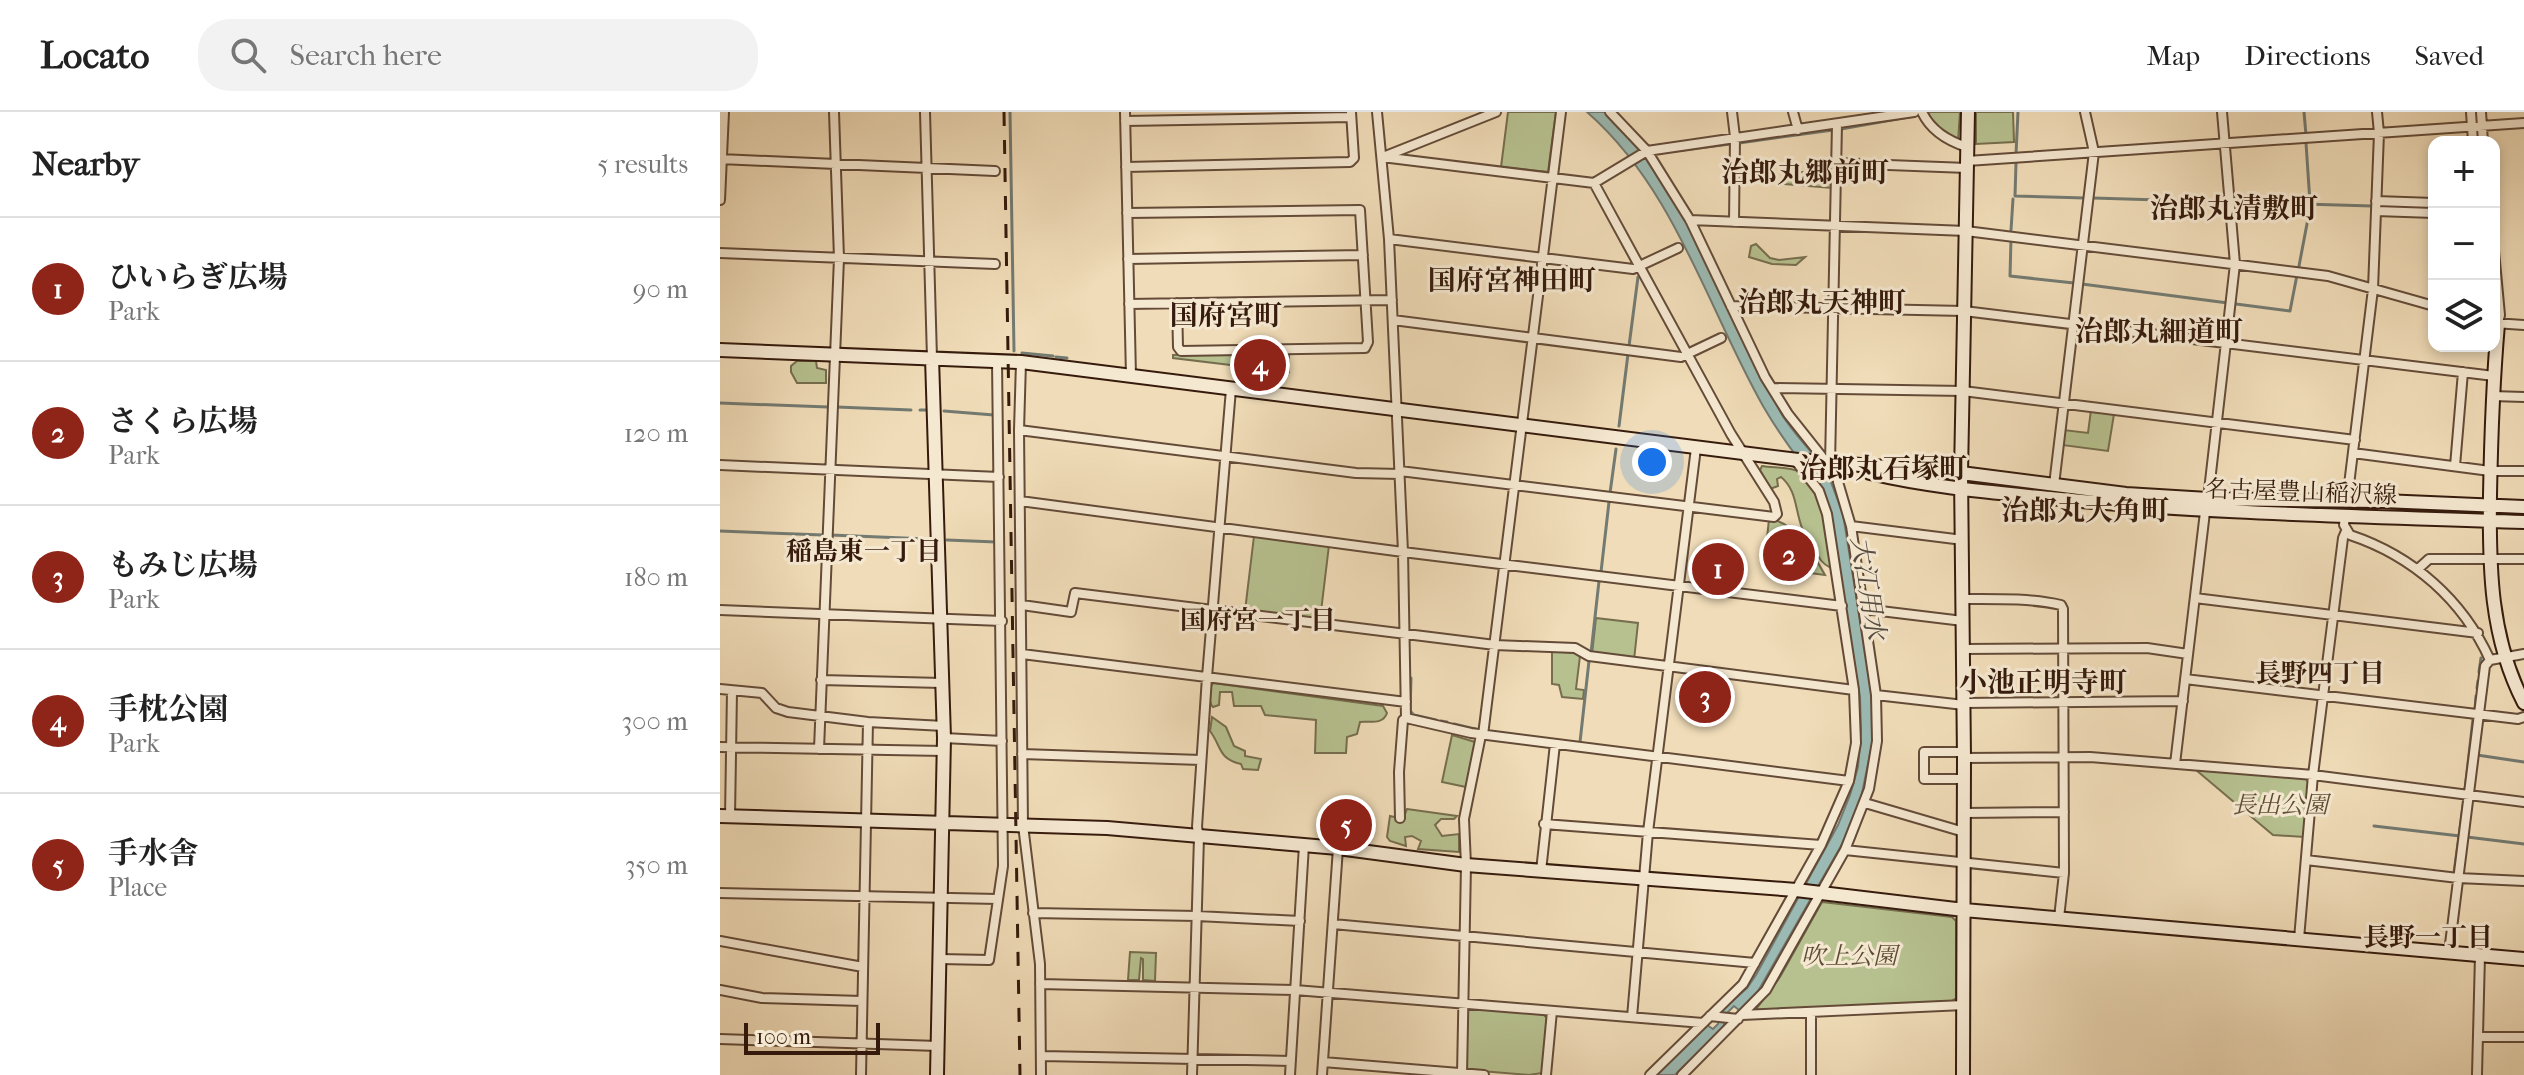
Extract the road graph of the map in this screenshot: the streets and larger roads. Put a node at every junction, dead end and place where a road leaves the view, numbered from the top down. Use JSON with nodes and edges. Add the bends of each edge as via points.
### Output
{"nodes":[{"id":1,"x":724,"y":112,"type":"edge"},
{"id":2,"x":834,"y":112,"type":"edge"},
{"id":3,"x":925,"y":112,"type":"edge"},
{"id":4,"x":1377,"y":112,"type":"edge"},
{"id":5,"x":1496,"y":112,"type":"edge"},
{"id":6,"x":1561,"y":112,"type":"edge"},
{"id":7,"x":1610,"y":112,"type":"edge"},
{"id":8,"x":1732,"y":112,"type":"edge"},
{"id":9,"x":1793,"y":112,"type":"edge"},
{"id":10,"x":1914,"y":112,"type":"edge"},
{"id":11,"x":1922,"y":112,"type":"edge"},
{"id":12,"x":1968,"y":112,"type":"edge"},
{"id":13,"x":2085,"y":112,"type":"edge"},
{"id":14,"x":2222,"y":112,"type":"edge"},
{"id":15,"x":2377,"y":112,"type":"edge"},
{"id":16,"x":2471,"y":112,"type":"edge"},
{"id":17,"x":2481,"y":112,"type":"edge"},
{"id":18,"x":1351,"y":114,"type":"edge"},
{"id":19,"x":1125,"y":116,"type":"edge"},
{"id":20,"x":1874,"y":116,"type":"edge"},
{"id":21,"x":2524,"y":123,"type":"edge"},
{"id":22,"x":1837,"y":124,"type":"junction"},
{"id":23,"x":2477,"y":127,"type":"junction"},
{"id":24,"x":1798,"y":130,"type":"junction"},
{"id":25,"x":2379,"y":133,"type":"junction"},
{"id":26,"x":2475,"y":136,"type":"edge"},
{"id":27,"x":2481,"y":136,"type":"edge"},
{"id":28,"x":1735,"y":137,"type":"junction"},
{"id":29,"x":2224,"y":144,"type":"junction"},
{"id":30,"x":1647,"y":151,"type":"junction"},
{"id":31,"x":2094,"y":152,"type":"junction"},
{"id":32,"x":1382,"y":157,"type":"junction"},
{"id":33,"x":721,"y":159,"type":"edge"},
{"id":34,"x":1967,"y":159,"type":"junction"},
{"id":35,"x":1836,"y":163,"type":"junction"},
{"id":36,"x":836,"y":164,"type":"junction"},
{"id":37,"x":1126,"y":167,"type":"junction"},
{"id":38,"x":927,"y":168,"type":"junction"},
{"id":39,"x":995,"y":171,"type":"dead end"},
{"id":40,"x":1553,"y":178,"type":"junction"},
{"id":41,"x":1594,"y":183,"type":"junction"},
{"id":42,"x":720,"y":200,"type":"edge"},
{"id":43,"x":2428,"y":203,"type":"edge"},
{"id":44,"x":2376,"y":206,"type":"junction"},
{"id":45,"x":2428,"y":212,"type":"edge"},
{"id":46,"x":1127,"y":213,"type":"junction"},
{"id":47,"x":1690,"y":220,"type":"junction"},
{"id":48,"x":1734,"y":222,"type":"junction"},
{"id":49,"x":1835,"y":227,"type":"junction"},
{"id":50,"x":1966,"y":231,"type":"junction"},
{"id":51,"x":1389,"y":239,"type":"junction"},
{"id":52,"x":2083,"y":245,"type":"junction"},
{"id":53,"x":1678,"y":248,"type":"dead end"},
{"id":54,"x":720,"y":253,"type":"edge"},
{"id":55,"x":1363,"y":255,"type":"junction"},
{"id":56,"x":839,"y":258,"type":"junction"},
{"id":57,"x":1543,"y":258,"type":"junction"},
{"id":58,"x":1128,"y":259,"type":"junction"},
{"id":59,"x":929,"y":261,"type":"junction"},
{"id":60,"x":995,"y":264,"type":"dead end"},
{"id":61,"x":2235,"y":264,"type":"junction"},
{"id":62,"x":1640,"y":268,"type":"junction"},
{"id":63,"x":2373,"y":289,"type":"junction"},
{"id":64,"x":1365,"y":300,"type":"junction"},
{"id":65,"x":1392,"y":300,"type":"junction"},
{"id":66,"x":1177,"y":303,"type":"junction"},
{"id":67,"x":1129,"y":304,"type":"junction"},
{"id":68,"x":2428,"y":304,"type":"edge"},
{"id":69,"x":1731,"y":306,"type":"junction"},
{"id":70,"x":1833,"y":309,"type":"junction"},
{"id":71,"x":1964,"y":311,"type":"junction"},
{"id":72,"x":1393,"y":320,"type":"junction"},
{"id":73,"x":2500,"y":323,"type":"edge"},
{"id":74,"x":2073,"y":324,"type":"junction"},
{"id":75,"x":2524,"y":325,"type":"edge"},
{"id":76,"x":1533,"y":338,"type":"junction"},
{"id":77,"x":1721,"y":338,"type":"dead end"},
{"id":78,"x":2226,"y":343,"type":"junction"},
{"id":79,"x":720,"y":350,"type":"edge"},
{"id":80,"x":2494,"y":352,"type":"edge"},
{"id":81,"x":834,"y":354,"type":"junction"},
{"id":82,"x":1688,"y":355,"type":"junction"},
{"id":83,"x":932,"y":358,"type":"junction"},
{"id":84,"x":2365,"y":359,"type":"junction"},
{"id":85,"x":997,"y":361,"type":"junction"},
{"id":86,"x":1021,"y":362,"type":"junction"},
{"id":87,"x":2463,"y":372,"type":"junction"},
{"id":88,"x":1131,"y":376,"type":"junction"},
{"id":89,"x":2494,"y":376,"type":"junction"},
{"id":90,"x":1772,"y":388,"type":"junction"},
{"id":91,"x":1231,"y":389,"type":"junction"},
{"id":92,"x":1831,"y":389,"type":"junction"},
{"id":93,"x":1963,"y":391,"type":"junction"},
{"id":94,"x":2492,"y":396,"type":"junction"},
{"id":95,"x":2524,"y":397,"type":"edge"},
{"id":96,"x":2063,"y":404,"type":"junction"},
{"id":97,"x":1397,"y":410,"type":"junction"},
{"id":98,"x":2217,"y":423,"type":"junction"},
{"id":99,"x":1523,"y":426,"type":"junction"},
{"id":100,"x":1019,"y":430,"type":"junction"},
{"id":101,"x":2355,"y":440,"type":"junction"},
{"id":102,"x":1696,"y":448,"type":"junction"},
{"id":103,"x":2353,"y":453,"type":"junction"},
{"id":104,"x":1743,"y":454,"type":"junction"},
{"id":105,"x":1226,"y":456,"type":"junction"},
{"id":106,"x":1797,"y":460,"type":"junction"},
{"id":107,"x":1832,"y":464,"type":"junction"},
{"id":108,"x":720,"y":465,"type":"edge"},
{"id":109,"x":2455,"y":466,"type":"junction"},
{"id":110,"x":829,"y":470,"type":"junction"},
{"id":111,"x":2490,"y":471,"type":"junction"},
{"id":112,"x":2524,"y":471,"type":"edge"},
{"id":113,"x":1400,"y":472,"type":"junction"},
{"id":114,"x":1961,"y":473,"type":"junction"},
{"id":115,"x":936,"y":474,"type":"junction"},
{"id":116,"x":999,"y":477,"type":"junction"},
{"id":117,"x":2054,"y":485,"type":"junction"},
{"id":118,"x":1515,"y":486,"type":"junction"},
{"id":119,"x":1962,"y":489,"type":"junction"},
{"id":120,"x":1020,"y":501,"type":"junction"},
{"id":121,"x":2207,"y":506,"type":"junction"},
{"id":122,"x":2490,"y":506,"type":"junction"},
{"id":123,"x":1688,"y":507,"type":"junction"},
{"id":124,"x":2524,"y":507,"type":"edge"},
{"id":125,"x":2346,"y":508,"type":"junction"},
{"id":126,"x":2490,"y":520,"type":"junction"},
{"id":127,"x":2524,"y":522,"type":"edge"},
{"id":128,"x":1851,"y":526,"type":"junction"},
{"id":129,"x":1219,"y":527,"type":"junction"},
{"id":130,"x":2346,"y":531,"type":"junction"},
{"id":131,"x":1963,"y":540,"type":"junction"},
{"id":132,"x":1403,"y":552,"type":"junction"},
{"id":133,"x":2490,"y":559,"type":"junction"},
{"id":134,"x":2524,"y":559,"type":"edge"},
{"id":135,"x":1505,"y":564,"type":"junction"},
{"id":136,"x":2418,"y":569,"type":"junction"},
{"id":137,"x":1679,"y":586,"type":"junction"},
{"id":138,"x":2195,"y":598,"type":"junction"},
{"id":139,"x":1963,"y":599,"type":"junction"},
{"id":140,"x":1022,"y":605,"type":"junction"},
{"id":141,"x":1842,"y":606,"type":"junction"},
{"id":142,"x":1864,"y":609,"type":"junction"},
{"id":143,"x":720,"y":610,"type":"edge"},
{"id":144,"x":1212,"y":610,"type":"junction"},
{"id":145,"x":824,"y":614,"type":"junction"},
{"id":146,"x":2333,"y":615,"type":"junction"},
{"id":147,"x":940,"y":619,"type":"junction"},
{"id":148,"x":1002,"y":621,"type":"junction"},
{"id":149,"x":1963,"y":621,"type":"junction"},
{"id":150,"x":2478,"y":633,"type":"junction"},
{"id":151,"x":1405,"y":635,"type":"junction"},
{"id":152,"x":1495,"y":645,"type":"junction"},
{"id":153,"x":2063,"y":648,"type":"junction"},
{"id":154,"x":1964,"y":649,"type":"junction"},
{"id":155,"x":1022,"y":654,"type":"junction"},
{"id":156,"x":2188,"y":654,"type":"junction"},
{"id":157,"x":2524,"y":654,"type":"edge"},
{"id":158,"x":2504,"y":657,"type":"junction"},
{"id":159,"x":2490,"y":660,"type":"junction"},
{"id":160,"x":1669,"y":668,"type":"junction"},
{"id":161,"x":1207,"y":677,"type":"junction"},
{"id":162,"x":2185,"y":679,"type":"junction"},
{"id":163,"x":821,"y":680,"type":"junction"},
{"id":164,"x":942,"y":683,"type":"junction"},
{"id":165,"x":720,"y":689,"type":"edge"},
{"id":166,"x":1854,"y":690,"type":"junction"},
{"id":167,"x":732,"y":691,"type":"junction"},
{"id":168,"x":1876,"y":695,"type":"junction"},
{"id":169,"x":2323,"y":696,"type":"junction"},
{"id":170,"x":2183,"y":701,"type":"junction"},
{"id":171,"x":1406,"y":702,"type":"junction"},
{"id":172,"x":2063,"y":703,"type":"junction"},
{"id":173,"x":2524,"y":703,"type":"edge"},
{"id":174,"x":1964,"y":704,"type":"junction"},
{"id":175,"x":2479,"y":714,"type":"junction"},
{"id":176,"x":820,"y":716,"type":"junction"},
{"id":177,"x":2524,"y":717,"type":"edge"},
{"id":178,"x":1406,"y":718,"type":"junction"},
{"id":179,"x":868,"y":722,"type":"junction"},
{"id":180,"x":1482,"y":735,"type":"junction"},
{"id":181,"x":944,"y":738,"type":"junction"},
{"id":182,"x":1002,"y":741,"type":"junction"},
{"id":183,"x":1555,"y":744,"type":"junction"},
{"id":184,"x":720,"y":747,"type":"edge"},
{"id":185,"x":731,"y":747,"type":"junction"},
{"id":186,"x":819,"y":749,"type":"junction"},
{"id":187,"x":867,"y":750,"type":"junction"},
{"id":188,"x":1022,"y":754,"type":"junction"},
{"id":189,"x":1964,"y":755,"type":"junction"},
{"id":190,"x":1658,"y":757,"type":"junction"},
{"id":191,"x":2064,"y":757,"type":"junction"},
{"id":192,"x":1201,"y":760,"type":"junction"},
{"id":193,"x":2175,"y":764,"type":"junction"},
{"id":194,"x":2313,"y":775,"type":"junction"},
{"id":195,"x":1964,"y":779,"type":"junction"},
{"id":196,"x":1849,"y":781,"type":"junction"},
{"id":197,"x":2469,"y":795,"type":"junction"},
{"id":198,"x":2524,"y":802,"type":"edge"},
{"id":199,"x":1865,"y":803,"type":"junction"},
{"id":200,"x":2064,"y":812,"type":"junction"},
{"id":201,"x":1964,"y":813,"type":"junction"},
{"id":202,"x":1400,"y":818,"type":"dead end"},
{"id":203,"x":723,"y":819,"type":"edge"},
{"id":204,"x":865,"y":821,"type":"junction"},
{"id":205,"x":943,"y":823,"type":"junction"},
{"id":206,"x":1544,"y":824,"type":"junction"},
{"id":207,"x":1003,"y":825,"type":"junction"},
{"id":208,"x":1023,"y":825,"type":"junction"},
{"id":209,"x":1648,"y":832,"type":"junction"},
{"id":210,"x":1964,"y":832,"type":"junction"},
{"id":211,"x":1199,"y":837,"type":"junction"},
{"id":212,"x":1304,"y":845,"type":"junction"},
{"id":213,"x":1821,"y":845,"type":"junction"},
{"id":214,"x":1338,"y":848,"type":"junction"},
{"id":215,"x":1845,"y":850,"type":"junction"},
{"id":216,"x":2306,"y":860,"type":"junction"},
{"id":217,"x":1964,"y":863,"type":"junction"},
{"id":218,"x":1466,"y":865,"type":"junction"},
{"id":219,"x":1541,"y":871,"type":"junction"},
{"id":220,"x":2064,"y":873,"type":"junction"},
{"id":221,"x":2458,"y":878,"type":"junction"},
{"id":222,"x":1644,"y":879,"type":"junction"},
{"id":223,"x":2524,"y":881,"type":"edge"},
{"id":224,"x":1798,"y":890,"type":"junction"},
{"id":225,"x":720,"y":893,"type":"edge"},
{"id":226,"x":1819,"y":893,"type":"junction"},
{"id":227,"x":864,"y":896,"type":"junction"},
{"id":228,"x":941,"y":897,"type":"junction"},
{"id":229,"x":998,"y":899,"type":"junction"},
{"id":230,"x":1964,"y":910,"type":"junction"},
{"id":231,"x":1033,"y":913,"type":"junction"},
{"id":232,"x":1197,"y":916,"type":"junction"},
{"id":233,"x":2059,"y":918,"type":"junction"},
{"id":234,"x":1300,"y":921,"type":"junction"},
{"id":235,"x":1333,"y":924,"type":"junction"},
{"id":236,"x":1465,"y":937,"type":"junction"},
{"id":237,"x":2299,"y":939,"type":"junction"},
{"id":238,"x":720,"y":941,"type":"edge"},
{"id":239,"x":1638,"y":952,"type":"junction"},
{"id":240,"x":2449,"y":952,"type":"junction"},
{"id":241,"x":2480,"y":955,"type":"junction"},
{"id":242,"x":940,"y":959,"type":"junction"},
{"id":243,"x":2524,"y":959,"type":"edge"},
{"id":244,"x":1755,"y":963,"type":"junction"},
{"id":245,"x":863,"y":967,"type":"junction"},
{"id":246,"x":1040,"y":984,"type":"junction"},
{"id":247,"x":1194,"y":988,"type":"junction"},
{"id":248,"x":720,"y":990,"type":"edge"},
{"id":249,"x":1295,"y":990,"type":"junction"},
{"id":250,"x":1328,"y":993,"type":"junction"},
{"id":251,"x":862,"y":1001,"type":"junction"},
{"id":252,"x":1464,"y":1003,"type":"junction"},
{"id":253,"x":1964,"y":1005,"type":"junction"},
{"id":254,"x":1552,"y":1011,"type":"junction"},
{"id":255,"x":1811,"y":1012,"type":"junction"},
{"id":256,"x":1632,"y":1017,"type":"junction"},
{"id":257,"x":1737,"y":1018,"type":"junction"},
{"id":258,"x":1709,"y":1019,"type":"junction"},
{"id":259,"x":2478,"y":1037,"type":"junction"},
{"id":260,"x":2524,"y":1037,"type":"edge"},
{"id":261,"x":720,"y":1039,"type":"edge"},
{"id":262,"x":861,"y":1043,"type":"junction"},
{"id":263,"x":938,"y":1046,"type":"junction"},
{"id":264,"x":1041,"y":1056,"type":"junction"},
{"id":265,"x":1192,"y":1059,"type":"junction"},
{"id":266,"x":1291,"y":1061,"type":"junction"},
{"id":267,"x":1323,"y":1062,"type":"junction"},
{"id":268,"x":1462,"y":1074,"type":"edge"},
{"id":269,"x":861,"y":1075,"type":"edge"},
{"id":270,"x":937,"y":1075,"type":"edge"},
{"id":271,"x":1041,"y":1075,"type":"edge"},
{"id":272,"x":1192,"y":1075,"type":"edge"},
{"id":273,"x":1290,"y":1075,"type":"edge"},
{"id":274,"x":1322,"y":1075,"type":"edge"},
{"id":275,"x":1484,"y":1075,"type":"edge"},
{"id":276,"x":1546,"y":1075,"type":"edge"},
{"id":277,"x":1650,"y":1075,"type":"edge"},
{"id":278,"x":1682,"y":1075,"type":"edge"},
{"id":279,"x":1811,"y":1075,"type":"edge"},
{"id":280,"x":1963,"y":1075,"type":"edge"},
{"id":281,"x":2477,"y":1075,"type":"edge"}],
"edges":[{"from":1,"to":33,"type":"street"},
{"from":2,"to":36,"type":"street"},
{"from":3,"to":38,"type":"street"},
{"from":4,"to":32,"type":"street"},
{"from":5,"to":32,"type":"street"},
{"from":6,"to":40,"type":"street"},
{"from":7,"to":30,"type":"street"},
{"from":8,"to":28,"type":"street"},
{"from":9,"to":24,"type":"street"},
{"from":10,"to":20,"type":"street"},
{"from":11,"to":34,"type":"street"},
{"from":12,"to":34,"type":"street"},
{"from":13,"to":31,"type":"street"},
{"from":14,"to":29,"type":"street"},
{"from":15,"to":25,"type":"street"},
{"from":16,"to":23,"type":"street"},
{"from":17,"to":23,"type":"street"},
{"from":18,"to":19,"type":"street"},
{"from":18,"to":37,"type":"street","via":[[1350,162]]},
{"from":19,"to":37,"type":"street"},
{"from":20,"to":22,"type":"street"},
{"from":21,"to":23,"type":"street"},
{"from":22,"to":24,"type":"street"},
{"from":22,"to":35,"type":"street"},
{"from":23,"to":25,"type":"street"},
{"from":23,"to":26,"type":"street"},
{"from":23,"to":27,"type":"street"},
{"from":24,"to":28,"type":"street"},
{"from":25,"to":29,"type":"street"},
{"from":25,"to":44,"type":"street"},
{"from":28,"to":30,"type":"street"},
{"from":28,"to":48,"type":"street"},
{"from":29,"to":31,"type":"street"},
{"from":29,"to":61,"type":"street"},
{"from":30,"to":41,"type":"street"},
{"from":30,"to":47,"type":"street"},
{"from":31,"to":34,"type":"street"},
{"from":31,"to":52,"type":"street"},
{"from":32,"to":40,"type":"street"},
{"from":32,"to":51,"type":"street"},
{"from":33,"to":36,"type":"street"},
{"from":33,"to":42,"type":"street"},
{"from":34,"to":35,"type":"street"},
{"from":34,"to":50,"type":"street"},
{"from":35,"to":49,"type":"street"},
{"from":36,"to":38,"type":"street"},
{"from":36,"to":56,"type":"street"},
{"from":37,"to":46,"type":"street"},
{"from":38,"to":39,"type":"street"},
{"from":38,"to":59,"type":"street"},
{"from":40,"to":41,"type":"street"},
{"from":40,"to":57,"type":"street"},
{"from":41,"to":62,"type":"street"},
{"from":43,"to":44,"type":"street"},
{"from":44,"to":45,"type":"street"},
{"from":44,"to":63,"type":"street"},
{"from":46,"to":55,"type":"street","via":[[1354,208],[1360,210]]},
{"from":46,"to":58,"type":"street"},
{"from":47,"to":48,"type":"street"},
{"from":47,"to":69,"type":"street"},
{"from":48,"to":49,"type":"street"},
{"from":49,"to":50,"type":"street"},
{"from":49,"to":70,"type":"street"},
{"from":50,"to":52,"type":"street"},
{"from":50,"to":71,"type":"street"},
{"from":51,"to":57,"type":"street"},
{"from":51,"to":65,"type":"street"},
{"from":52,"to":61,"type":"street"},
{"from":52,"to":74,"type":"street"},
{"from":53,"to":62,"type":"street"},
{"from":54,"to":56,"type":"street"},
{"from":55,"to":58,"type":"street"},
{"from":55,"to":64,"type":"street"},
{"from":56,"to":59,"type":"street"},
{"from":56,"to":81,"type":"street"},
{"from":57,"to":62,"type":"street"},
{"from":57,"to":76,"type":"street"},
{"from":58,"to":67,"type":"street"},
{"from":59,"to":60,"type":"street"},
{"from":59,"to":83,"type":"street"},
{"from":61,"to":63,"type":"street","via":[[2328,276]]},
{"from":61,"to":78,"type":"street"},
{"from":62,"to":82,"type":"street"},
{"from":63,"to":68,"type":"street"},
{"from":63,"to":84,"type":"street"},
{"from":64,"to":65,"type":"street"},
{"from":64,"to":66,"type":"street"},
{"from":64,"to":66,"type":"street","via":[[1365,348],[1181,351]]},
{"from":65,"to":72,"type":"street"},
{"from":66,"to":67,"type":"street"},
{"from":67,"to":88,"type":"street"},
{"from":69,"to":70,"type":"street"},
{"from":69,"to":90,"type":"street"},
{"from":70,"to":71,"type":"street"},
{"from":70,"to":92,"type":"street"},
{"from":71,"to":74,"type":"street"},
{"from":71,"to":93,"type":"street"},
{"from":72,"to":76,"type":"street"},
{"from":72,"to":97,"type":"street"},
{"from":73,"to":75,"type":"street"},
{"from":74,"to":78,"type":"street"},
{"from":74,"to":96,"type":"street"},
{"from":76,"to":82,"type":"street"},
{"from":76,"to":99,"type":"street"},
{"from":77,"to":82,"type":"street"},
{"from":78,"to":84,"type":"street"},
{"from":78,"to":98,"type":"street"},
{"from":79,"to":81,"type":"street"},
{"from":80,"to":89,"type":"street"},
{"from":81,"to":83,"type":"street"},
{"from":81,"to":110,"type":"street"},
{"from":82,"to":104,"type":"street"},
{"from":83,"to":85,"type":"street"},
{"from":83,"to":115,"type":"street"},
{"from":84,"to":87,"type":"street"},
{"from":84,"to":101,"type":"street"},
{"from":85,"to":86,"type":"street"},
{"from":85,"to":116,"type":"street"},
{"from":86,"to":88,"type":"street"},
{"from":86,"to":100,"type":"street"},
{"from":87,"to":89,"type":"street"},
{"from":87,"to":109,"type":"street"},
{"from":88,"to":91,"type":"street"},
{"from":89,"to":94,"type":"street"},
{"from":90,"to":92,"type":"street"},
{"from":90,"to":107,"type":"street"},
{"from":91,"to":97,"type":"street"},
{"from":91,"to":105,"type":"street"},
{"from":92,"to":93,"type":"street"},
{"from":92,"to":107,"type":"street"},
{"from":93,"to":96,"type":"street"},
{"from":93,"to":114,"type":"street"},
{"from":94,"to":95,"type":"street"},
{"from":94,"to":111,"type":"street"},
{"from":96,"to":98,"type":"street"},
{"from":96,"to":117,"type":"street"},
{"from":97,"to":99,"type":"street"},
{"from":97,"to":113,"type":"street"},
{"from":98,"to":101,"type":"street"},
{"from":98,"to":121,"type":"street"},
{"from":99,"to":102,"type":"street"},
{"from":99,"to":118,"type":"street"},
{"from":100,"to":105,"type":"street"},
{"from":100,"to":120,"type":"street"},
{"from":101,"to":103,"type":"street"},
{"from":102,"to":104,"type":"street"},
{"from":102,"to":123,"type":"street"},
{"from":103,"to":109,"type":"street"},
{"from":103,"to":125,"type":"street"},
{"from":104,"to":106,"type":"street"},
{"from":104,"to":123,"type":"street","via":[[1774,502],[1774,517]]},
{"from":105,"to":113,"type":"street","via":[[1356,473]]},
{"from":105,"to":129,"type":"street"},
{"from":106,"to":107,"type":"street"},
{"from":106,"to":141,"type":"street","via":[[1819,491],[1827,514]]},
{"from":107,"to":114,"type":"street","name":"名古屋豊山稲沢線"},
{"from":107,"to":119,"type":"street","name":"名古屋豊山稲沢線"},
{"from":107,"to":128,"type":"street"},
{"from":108,"to":110,"type":"street"},
{"from":109,"to":111,"type":"street"},
{"from":110,"to":115,"type":"street"},
{"from":110,"to":145,"type":"street"},
{"from":111,"to":112,"type":"street"},
{"from":111,"to":122,"type":"street"},
{"from":113,"to":118,"type":"street"},
{"from":113,"to":132,"type":"street"},
{"from":114,"to":117,"type":"street","name":"名古屋豊山稲沢線"},
{"from":114,"to":119,"type":"street"},
{"from":115,"to":116,"type":"street"},
{"from":115,"to":147,"type":"street"},
{"from":116,"to":148,"type":"street"},
{"from":117,"to":121,"type":"street","name":"名古屋豊山稲沢線"},
{"from":118,"to":123,"type":"street"},
{"from":118,"to":135,"type":"street"},
{"from":119,"to":121,"type":"street","name":"名古屋豊山稲沢線"},
{"from":119,"to":131,"type":"street"},
{"from":120,"to":129,"type":"street"},
{"from":120,"to":140,"type":"street"},
{"from":121,"to":125,"type":"street","name":"名古屋豊山稲沢線"},
{"from":121,"to":138,"type":"street"},
{"from":122,"to":124,"type":"street","name":"名古屋豊山稲沢線"},
{"from":122,"to":125,"type":"street","name":"名古屋豊山稲沢線"},
{"from":122,"to":126,"type":"street"},
{"from":123,"to":137,"type":"street"},
{"from":125,"to":126,"type":"street","name":"名古屋豊山稲沢線"},
{"from":125,"to":130,"type":"street"},
{"from":126,"to":127,"type":"street","name":"名古屋豊山稲沢線"},
{"from":126,"to":133,"type":"street"},
{"from":128,"to":131,"type":"street"},
{"from":128,"to":142,"type":"street"},
{"from":129,"to":132,"type":"street"},
{"from":129,"to":144,"type":"street"},
{"from":130,"to":136,"type":"street"},
{"from":130,"to":146,"type":"street"},
{"from":131,"to":139,"type":"street"},
{"from":132,"to":135,"type":"street"},
{"from":132,"to":151,"type":"street"},
{"from":133,"to":134,"type":"street"},
{"from":133,"to":136,"type":"street","via":[[2429,559]]},
{"from":133,"to":158,"type":"street"},
{"from":135,"to":137,"type":"street"},
{"from":135,"to":152,"type":"street"},
{"from":136,"to":150,"type":"street"},
{"from":137,"to":141,"type":"street"},
{"from":137,"to":160,"type":"street"},
{"from":138,"to":146,"type":"street"},
{"from":138,"to":156,"type":"street"},
{"from":139,"to":149,"type":"street"},
{"from":139,"to":153,"type":"street","via":[[2061,605]]},
{"from":140,"to":144,"type":"street","via":[[1071,612],[1075,593]]},
{"from":140,"to":155,"type":"street"},
{"from":141,"to":166,"type":"street"},
{"from":142,"to":149,"type":"street"},
{"from":142,"to":168,"type":"street"},
{"from":143,"to":145,"type":"street"},
{"from":144,"to":151,"type":"street"},
{"from":144,"to":161,"type":"street"},
{"from":145,"to":147,"type":"street"},
{"from":145,"to":163,"type":"street"},
{"from":146,"to":150,"type":"street"},
{"from":146,"to":169,"type":"street"},
{"from":147,"to":148,"type":"street"},
{"from":147,"to":164,"type":"street"},
{"from":148,"to":182,"type":"street"},
{"from":149,"to":154,"type":"street"},
{"from":150,"to":159,"type":"street"},
{"from":151,"to":152,"type":"street"},
{"from":151,"to":171,"type":"street"},
{"from":152,"to":160,"type":"street","via":[[1575,648],[1589,656]]},
{"from":152,"to":180,"type":"street"},
{"from":153,"to":154,"type":"street"},
{"from":153,"to":156,"type":"street","via":[[2147,648]]},
{"from":153,"to":172,"type":"street"},
{"from":154,"to":174,"type":"street"},
{"from":155,"to":161,"type":"street"},
{"from":155,"to":188,"type":"street"},
{"from":156,"to":162,"type":"street"},
{"from":157,"to":158,"type":"street"},
{"from":158,"to":159,"type":"street"},
{"from":158,"to":173,"type":"street"},
{"from":159,"to":175,"type":"street"},
{"from":160,"to":166,"type":"street"},
{"from":160,"to":190,"type":"street"},
{"from":161,"to":171,"type":"street"},
{"from":161,"to":192,"type":"street"},
{"from":162,"to":169,"type":"street"},
{"from":162,"to":170,"type":"street"},
{"from":163,"to":164,"type":"street"},
{"from":163,"to":176,"type":"street"},
{"from":164,"to":181,"type":"street"},
{"from":165,"to":167,"type":"street"},
{"from":166,"to":196,"type":"street","via":[[1856,743]]},
{"from":167,"to":176,"type":"street","via":[[762,693],[776,708]]},
{"from":167,"to":185,"type":"street"},
{"from":168,"to":174,"type":"street"},
{"from":168,"to":199,"type":"street","via":[[1877,741]]},
{"from":169,"to":175,"type":"street"},
{"from":169,"to":194,"type":"street"},
{"from":170,"to":172,"type":"street"},
{"from":170,"to":193,"type":"street"},
{"from":171,"to":178,"type":"street"},
{"from":172,"to":174,"type":"street"},
{"from":172,"to":191,"type":"street"},
{"from":174,"to":189,"type":"street"},
{"from":175,"to":177,"type":"street"},
{"from":175,"to":197,"type":"street"},
{"from":176,"to":179,"type":"street"},
{"from":176,"to":186,"type":"street"},
{"from":178,"to":180,"type":"street"},
{"from":178,"to":202,"type":"street"},
{"from":179,"to":181,"type":"street"},
{"from":179,"to":187,"type":"street"},
{"from":180,"to":183,"type":"street"},
{"from":180,"to":218,"type":"street","via":[[1464,819]]},
{"from":181,"to":182,"type":"street"},
{"from":181,"to":187,"type":"street"},
{"from":181,"to":205,"type":"street"},
{"from":182,"to":207,"type":"street"},
{"from":183,"to":190,"type":"street"},
{"from":183,"to":206,"type":"street"},
{"from":184,"to":185,"type":"street"},
{"from":185,"to":186,"type":"street"},
{"from":185,"to":203,"type":"street"},
{"from":186,"to":187,"type":"street"},
{"from":187,"to":204,"type":"street"},
{"from":188,"to":192,"type":"street"},
{"from":188,"to":208,"type":"street"},
{"from":189,"to":191,"type":"street"},
{"from":189,"to":195,"type":"street"},
{"from":189,"to":195,"type":"street","via":[[1924,752],[1924,779]]},
{"from":190,"to":196,"type":"street"},
{"from":190,"to":209,"type":"street"},
{"from":191,"to":193,"type":"street"},
{"from":191,"to":200,"type":"street"},
{"from":192,"to":211,"type":"street"},
{"from":193,"to":194,"type":"street"},
{"from":194,"to":197,"type":"street"},
{"from":194,"to":216,"type":"street"},
{"from":195,"to":201,"type":"street"},
{"from":196,"to":213,"type":"street"},
{"from":197,"to":198,"type":"street"},
{"from":197,"to":221,"type":"street"},
{"from":199,"to":210,"type":"street"},
{"from":199,"to":215,"type":"street"},
{"from":200,"to":201,"type":"street"},
{"from":200,"to":220,"type":"street"},
{"from":201,"to":210,"type":"street"},
{"from":203,"to":204,"type":"street"},
{"from":204,"to":205,"type":"street"},
{"from":204,"to":227,"type":"street"},
{"from":205,"to":207,"type":"street"},
{"from":205,"to":228,"type":"street"},
{"from":206,"to":209,"type":"street"},
{"from":206,"to":219,"type":"street"},
{"from":207,"to":208,"type":"street"},
{"from":207,"to":229,"type":"street"},
{"from":208,"to":211,"type":"street"},
{"from":208,"to":231,"type":"street"},
{"from":209,"to":213,"type":"street"},
{"from":209,"to":222,"type":"street"},
{"from":210,"to":217,"type":"street"},
{"from":211,"to":212,"type":"street"},
{"from":211,"to":232,"type":"street"},
{"from":212,"to":214,"type":"street"},
{"from":212,"to":234,"type":"street"},
{"from":213,"to":224,"type":"street"},
{"from":214,"to":218,"type":"street"},
{"from":214,"to":235,"type":"street"},
{"from":215,"to":217,"type":"street"},
{"from":215,"to":226,"type":"street"},
{"from":216,"to":221,"type":"street"},
{"from":216,"to":237,"type":"street"},
{"from":217,"to":220,"type":"street"},
{"from":217,"to":230,"type":"street"},
{"from":218,"to":219,"type":"street"},
{"from":218,"to":236,"type":"street"},
{"from":219,"to":222,"type":"street"},
{"from":220,"to":233,"type":"street"},
{"from":221,"to":223,"type":"street"},
{"from":221,"to":240,"type":"street"},
{"from":222,"to":224,"type":"street"},
{"from":222,"to":239,"type":"street"},
{"from":224,"to":226,"type":"street"},
{"from":224,"to":244,"type":"street"},
{"from":225,"to":227,"type":"street"},
{"from":226,"to":230,"type":"street"},
{"from":226,"to":257,"type":"street","via":[[1766,990]]},
{"from":227,"to":228,"type":"street"},
{"from":227,"to":245,"type":"street"},
{"from":228,"to":229,"type":"street"},
{"from":228,"to":242,"type":"street"},
{"from":229,"to":242,"type":"street","via":[[989,960]]},
{"from":230,"to":233,"type":"street"},
{"from":230,"to":253,"type":"street"},
{"from":231,"to":232,"type":"street"},
{"from":231,"to":246,"type":"street"},
{"from":232,"to":234,"type":"street"},
{"from":232,"to":247,"type":"street"},
{"from":233,"to":237,"type":"street"},
{"from":234,"to":249,"type":"street"},
{"from":235,"to":236,"type":"street"},
{"from":235,"to":250,"type":"street"},
{"from":236,"to":239,"type":"street"},
{"from":236,"to":252,"type":"street"},
{"from":237,"to":240,"type":"street"},
{"from":238,"to":245,"type":"street"},
{"from":239,"to":244,"type":"street"},
{"from":239,"to":256,"type":"street"},
{"from":240,"to":241,"type":"street"},
{"from":241,"to":243,"type":"street"},
{"from":241,"to":259,"type":"street"},
{"from":242,"to":263,"type":"street"},
{"from":244,"to":258,"type":"street","via":[[1743,984]]},
{"from":245,"to":251,"type":"street"},
{"from":246,"to":247,"type":"street"},
{"from":246,"to":264,"type":"street"},
{"from":247,"to":249,"type":"street"},
{"from":247,"to":265,"type":"street"},
{"from":248,"to":251,"type":"street","via":[[762,998]]},
{"from":249,"to":250,"type":"street"},
{"from":249,"to":266,"type":"street"},
{"from":250,"to":252,"type":"street"},
{"from":250,"to":267,"type":"street"},
{"from":251,"to":262,"type":"street"},
{"from":252,"to":254,"type":"street"},
{"from":252,"to":268,"type":"street"},
{"from":253,"to":255,"type":"street"},
{"from":253,"to":280,"type":"street"},
{"from":254,"to":256,"type":"street"},
{"from":254,"to":276,"type":"street"},
{"from":255,"to":257,"type":"street"},
{"from":255,"to":279,"type":"street"},
{"from":256,"to":258,"type":"street"},
{"from":257,"to":258,"type":"street"},
{"from":257,"to":278,"type":"street"},
{"from":258,"to":277,"type":"street"},
{"from":259,"to":260,"type":"street"},
{"from":259,"to":281,"type":"street"},
{"from":261,"to":262,"type":"street"},
{"from":262,"to":263,"type":"street"},
{"from":262,"to":269,"type":"street"},
{"from":263,"to":270,"type":"street"},
{"from":264,"to":265,"type":"street"},
{"from":264,"to":271,"type":"street"},
{"from":265,"to":266,"type":"street"},
{"from":265,"to":272,"type":"street"},
{"from":266,"to":273,"type":"street"},
{"from":267,"to":268,"type":"street"},
{"from":267,"to":274,"type":"street"},
{"from":268,"to":275,"type":"street"}]}
